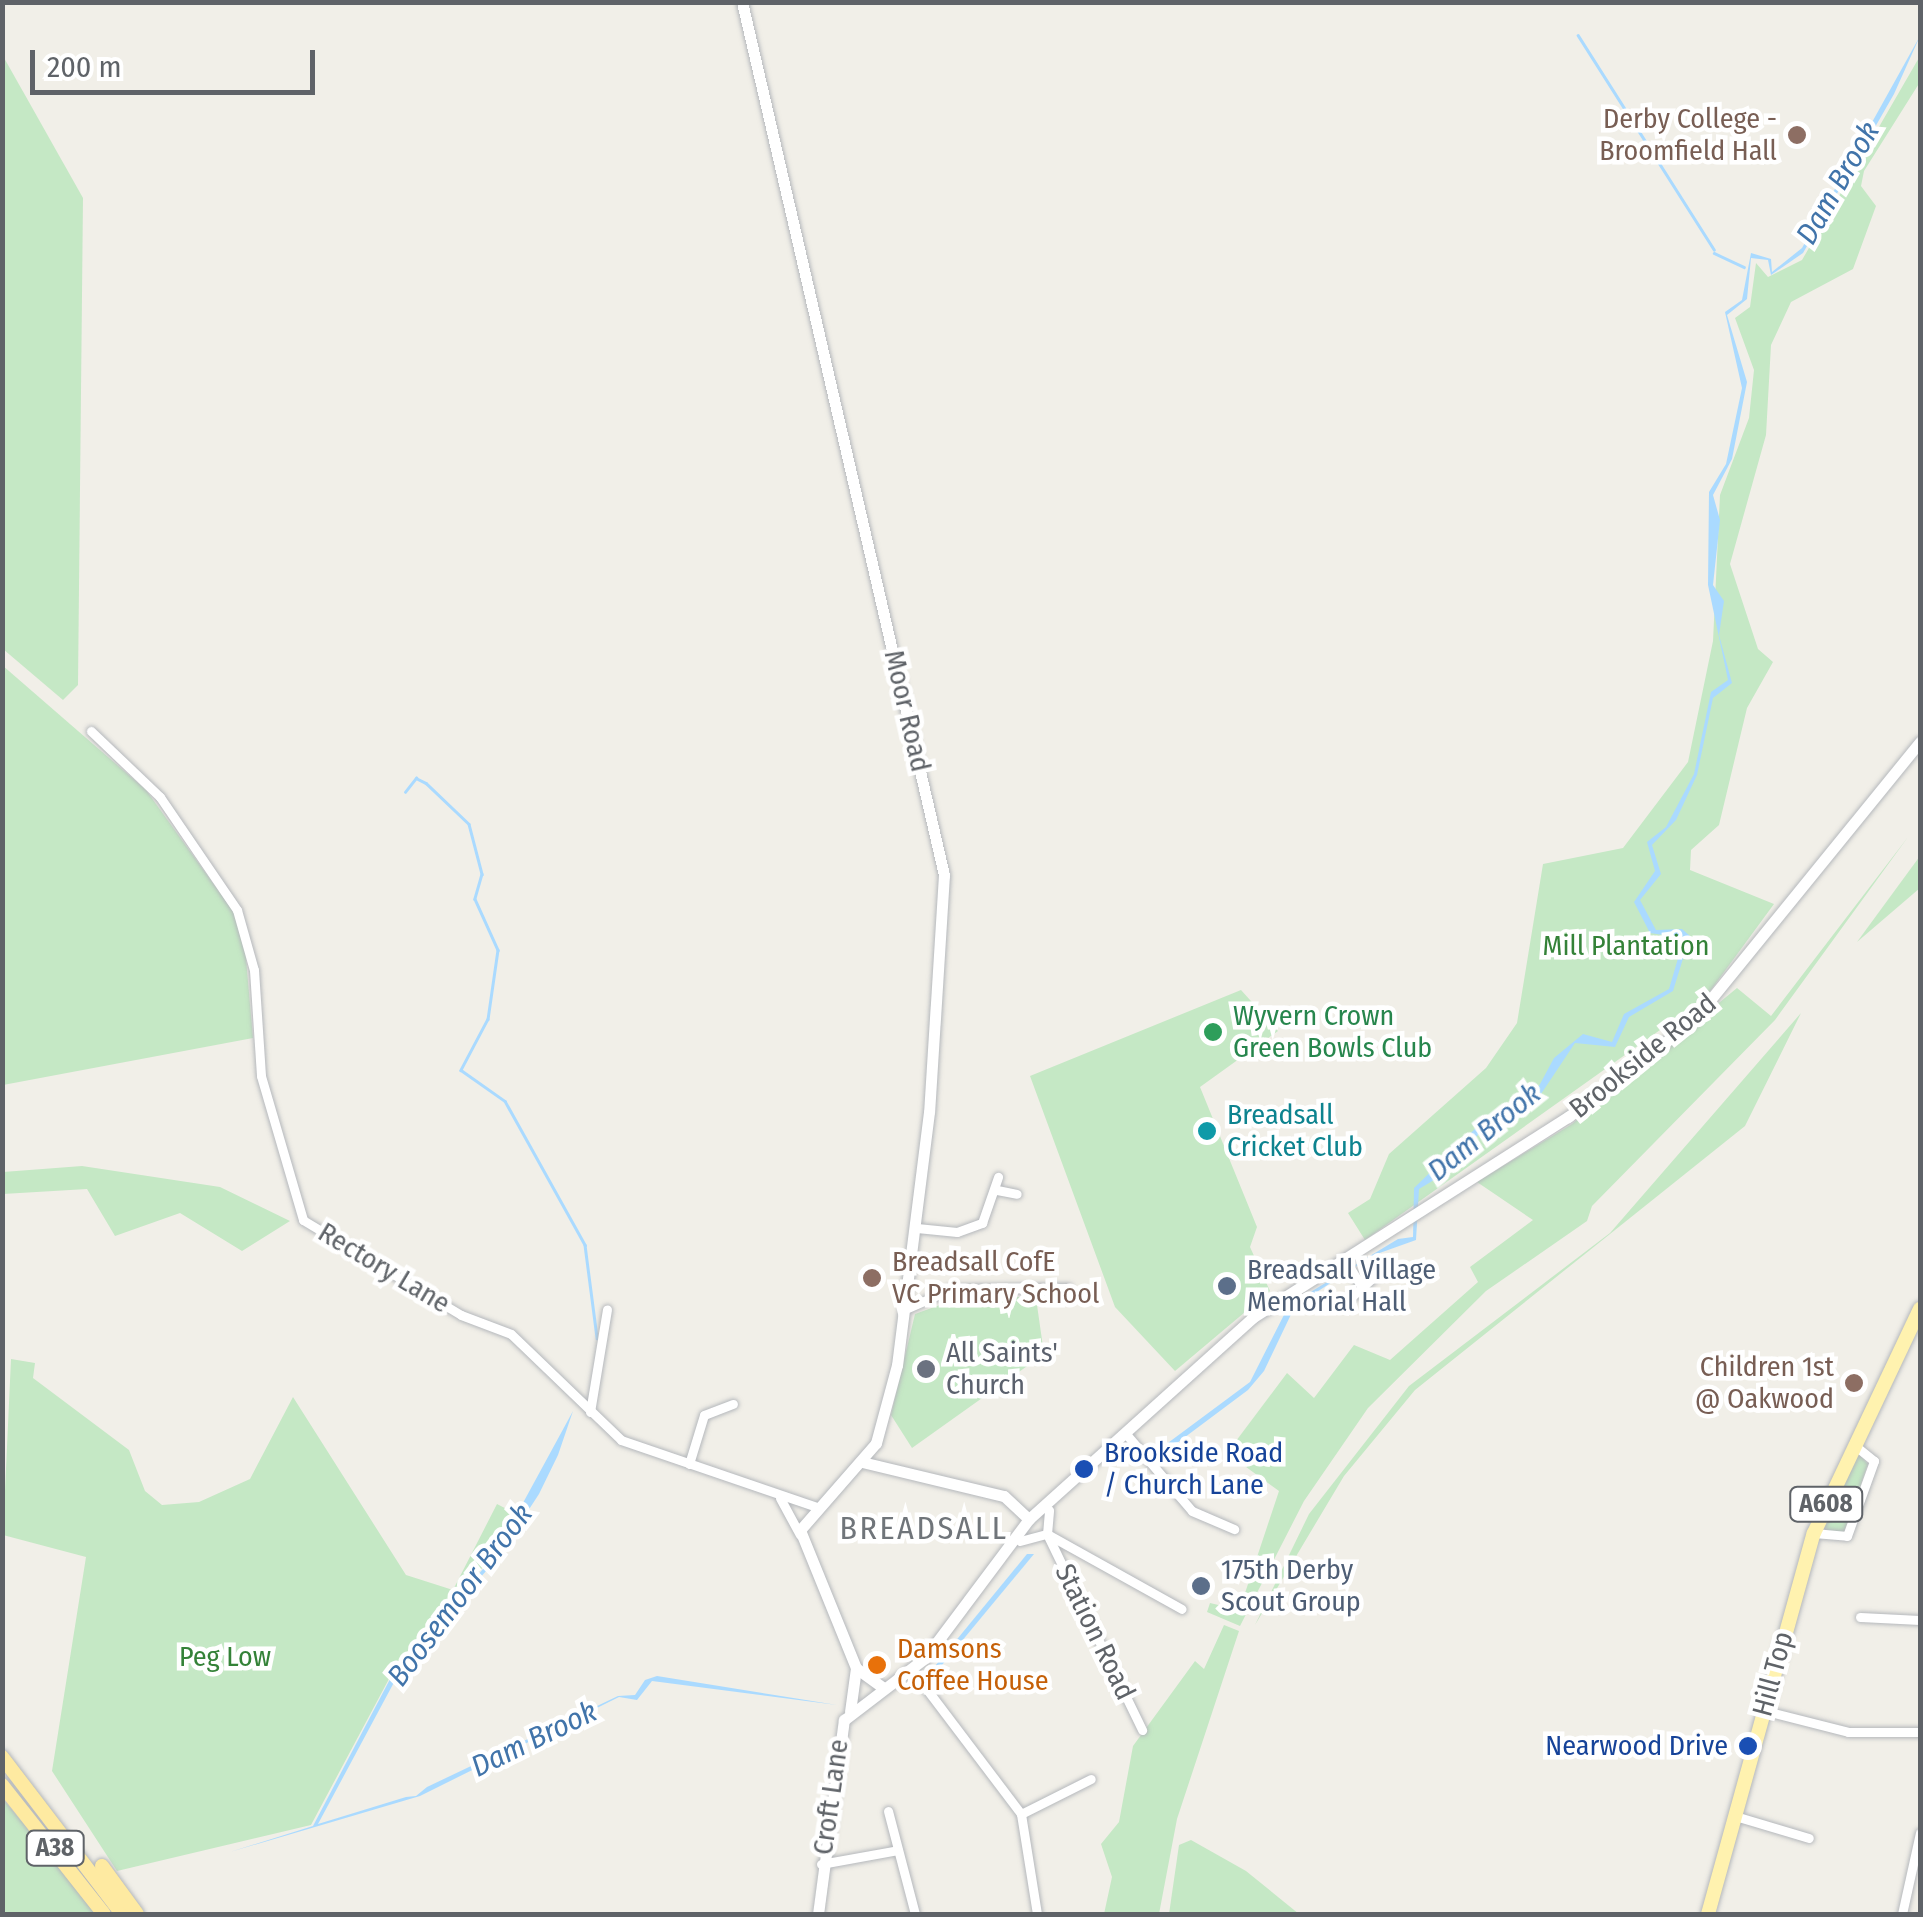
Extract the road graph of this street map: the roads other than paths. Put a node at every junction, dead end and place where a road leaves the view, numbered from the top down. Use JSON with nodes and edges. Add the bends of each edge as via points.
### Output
{"nodes":[{"id":1,"x":742,"y":2,"type":"edge"},
{"id":2,"x":91,"y":730,"type":"dead end"},
{"id":3,"x":1920,"y":742,"type":"edge"},
{"id":4,"x":998,"y":1177,"type":"dead end"},
{"id":5,"x":997,"y":1190,"type":"junction"},
{"id":6,"x":1017,"y":1194,"type":"dead end"},
{"id":7,"x":917,"y":1228,"type":"junction"},
{"id":8,"x":1349,"y":1266,"type":"junction"},
{"id":9,"x":1379,"y":1272,"type":"dead end"},
{"id":10,"x":1360,"y":1284,"type":"junction"},
{"id":11,"x":1068,"y":1288,"type":"dead end"},
{"id":12,"x":1348,"y":1300,"type":"dead end"},
{"id":13,"x":908,"y":1308,"type":"junction"},
{"id":14,"x":607,"y":1309,"type":"dead end"},
{"id":15,"x":1920,"y":1310,"type":"edge"},
{"id":16,"x":594,"y":1379,"type":"junction"},
{"id":17,"x":569,"y":1392,"type":"junction"},
{"id":18,"x":733,"y":1404,"type":"dead end"},
{"id":19,"x":590,"y":1412,"type":"junction"},
{"id":20,"x":882,"y":1430,"type":"junction"},
{"id":21,"x":1126,"y":1434,"type":"junction"},
{"id":22,"x":1851,"y":1443,"type":"junction"},
{"id":23,"x":862,"y":1462,"type":"junction"},
{"id":24,"x":690,"y":1464,"type":"junction"},
{"id":25,"x":898,"y":1464,"type":"junction"},
{"id":26,"x":780,"y":1498,"type":"junction"},
{"id":27,"x":817,"y":1506,"type":"junction"},
{"id":28,"x":1048,"y":1510,"type":"junction"},
{"id":29,"x":1029,"y":1519,"type":"junction"},
{"id":30,"x":1234,"y":1529,"type":"dead end"},
{"id":31,"x":1814,"y":1533,"type":"junction"},
{"id":32,"x":1047,"y":1534,"type":"junction"},
{"id":33,"x":800,"y":1537,"type":"junction"},
{"id":34,"x":1020,"y":1542,"type":"junction"},
{"id":35,"x":1182,"y":1608,"type":"dead end"},
{"id":36,"x":1860,"y":1618,"type":"dead end"},
{"id":37,"x":1920,"y":1620,"type":"edge"},
{"id":38,"x":856,"y":1668,"type":"junction"},
{"id":39,"x":913,"y":1671,"type":"junction"},
{"id":40,"x":879,"y":1691,"type":"junction"},
{"id":41,"x":1762,"y":1710,"type":"junction"},
{"id":42,"x":850,"y":1712,"type":"junction"},
{"id":43,"x":1142,"y":1730,"type":"dead end"},
{"id":44,"x":1920,"y":1732,"type":"edge"},
{"id":45,"x":2,"y":1756,"type":"edge"},
{"id":46,"x":1090,"y":1779,"type":"dead end"},
{"id":47,"x":2,"y":1785,"type":"edge"},
{"id":48,"x":26,"y":1785,"type":"junction"},
{"id":49,"x":1069,"y":1792,"type":"junction"},
{"id":50,"x":1076,"y":1804,"type":"dead end"},
{"id":51,"x":888,"y":1811,"type":"dead end"},
{"id":52,"x":1021,"y":1814,"type":"junction"},
{"id":53,"x":1735,"y":1816,"type":"junction"},
{"id":54,"x":1920,"y":1834,"type":"edge"},
{"id":55,"x":1809,"y":1838,"type":"dead end"},
{"id":56,"x":898,"y":1850,"type":"junction"},
{"id":57,"x":821,"y":1864,"type":"junction"},
{"id":58,"x":1037,"y":1902,"type":"junction"},
{"id":59,"x":1051,"y":1902,"type":"dead end"},
{"id":60,"x":104,"y":1914,"type":"edge"},
{"id":61,"x":122,"y":1914,"type":"edge"},
{"id":62,"x":137,"y":1914,"type":"edge"},
{"id":63,"x":818,"y":1914,"type":"edge"},
{"id":64,"x":916,"y":1914,"type":"edge"},
{"id":65,"x":1037,"y":1914,"type":"edge"},
{"id":66,"x":1708,"y":1914,"type":"edge"},
{"id":67,"x":1902,"y":1914,"type":"edge"}],
"edges":[{"from":1,"to":7,"type":"street","name":"Moor Road","via":[[944,874]]},
{"from":2,"to":17,"type":"street","name":"Rectory Lane","via":[[160,797],[237,910],[254,970],[260,1076],[303,1220],[462,1315],[511,1334]]},
{"from":3,"to":8,"type":"street","name":"Brookside Road","via":[[1693,1021]]},
{"from":4,"to":5,"type":"street"},
{"from":5,"to":6,"type":"street"},
{"from":5,"to":7,"type":"street","via":[[988,1216],[970,1230]]},
{"from":7,"to":13,"type":"street","name":"Moor Road"},
{"from":8,"to":10,"type":"street"},
{"from":8,"to":21,"type":"street","name":"Brookside Road","via":[[1218,1345]]},
{"from":9,"to":10,"type":"street"},
{"from":10,"to":12,"type":"street"},
{"from":11,"to":13,"type":"street","via":[[951,1288]]},
{"from":13,"to":20,"type":"street","name":"Moor Road"},
{"from":14,"to":16,"type":"street"},
{"from":15,"to":22,"type":"main road","name":"Hill Top","number":"A608"},
{"from":16,"to":17,"type":"street"},
{"from":16,"to":19,"type":"street"},
{"from":17,"to":19,"type":"street","name":"Rectory Lane"},
{"from":18,"to":24,"type":"street","via":[[704,1415]]},
{"from":19,"to":24,"type":"street","name":"Rectory Lane","via":[[630,1444]]},
{"from":20,"to":23,"type":"street","name":"Moor Road"},
{"from":20,"to":25,"type":"street"},
{"from":21,"to":28,"type":"street","name":"Brookside Road"},
{"from":21,"to":30,"type":"street","via":[[1192,1511]]},
{"from":22,"to":31,"type":"main road","name":"Hill Top","number":"A608"},
{"from":22,"to":31,"type":"street","via":[[1874,1461],[1847,1536]]},
{"from":23,"to":25,"type":"street"},
{"from":23,"to":27,"type":"street","name":"Moor Road"},
{"from":24,"to":26,"type":"street","name":"Rectory Lane"},
{"from":25,"to":29,"type":"street","via":[[1004,1496]]},
{"from":26,"to":27,"type":"street","name":"Rectory Lane"},
{"from":26,"to":33,"type":"street"},
{"from":27,"to":33,"type":"street"},
{"from":28,"to":29,"type":"street","name":"Brookside Road"},
{"from":28,"to":32,"type":"street","name":"Station Road"},
{"from":29,"to":34,"type":"street"},
{"from":31,"to":41,"type":"main road","name":"Hill Top","number":"A608"},
{"from":32,"to":34,"type":"street","name":"Station Road"},
{"from":32,"to":35,"type":"street"},
{"from":32,"to":43,"type":"street","name":"Station Road"},
{"from":33,"to":38,"type":"street"},
{"from":34,"to":39,"type":"street"},
{"from":36,"to":37,"type":"street"},
{"from":38,"to":40,"type":"street"},
{"from":38,"to":42,"type":"street"},
{"from":39,"to":40,"type":"street"},
{"from":39,"to":52,"type":"street"},
{"from":40,"to":42,"type":"street","name":"Croft Lane"},
{"from":41,"to":44,"type":"street","via":[[1848,1732]]},
{"from":41,"to":53,"type":"main road","name":"Hill Top","number":"A608"},
{"from":42,"to":57,"type":"street","name":"Croft Lane","via":[[836,1744]]},
{"from":45,"to":48,"type":"highway","number":"A38"},
{"from":46,"to":49,"type":"street"},
{"from":47,"to":60,"type":"highway","number":"A38"},
{"from":48,"to":61,"type":"highway","number":"A38"},
{"from":48,"to":62,"type":"highway"},
{"from":49,"to":50,"type":"street"},
{"from":49,"to":52,"type":"street"},
{"from":51,"to":56,"type":"street"},
{"from":52,"to":58,"type":"street"},
{"from":53,"to":55,"type":"street"},
{"from":53,"to":66,"type":"main road","name":"Hill Top","number":"A608"},
{"from":54,"to":67,"type":"street"},
{"from":56,"to":57,"type":"street"},
{"from":56,"to":64,"type":"street"},
{"from":57,"to":63,"type":"street","name":"Croft Lane"},
{"from":58,"to":59,"type":"street"},
{"from":58,"to":65,"type":"street"}]}
